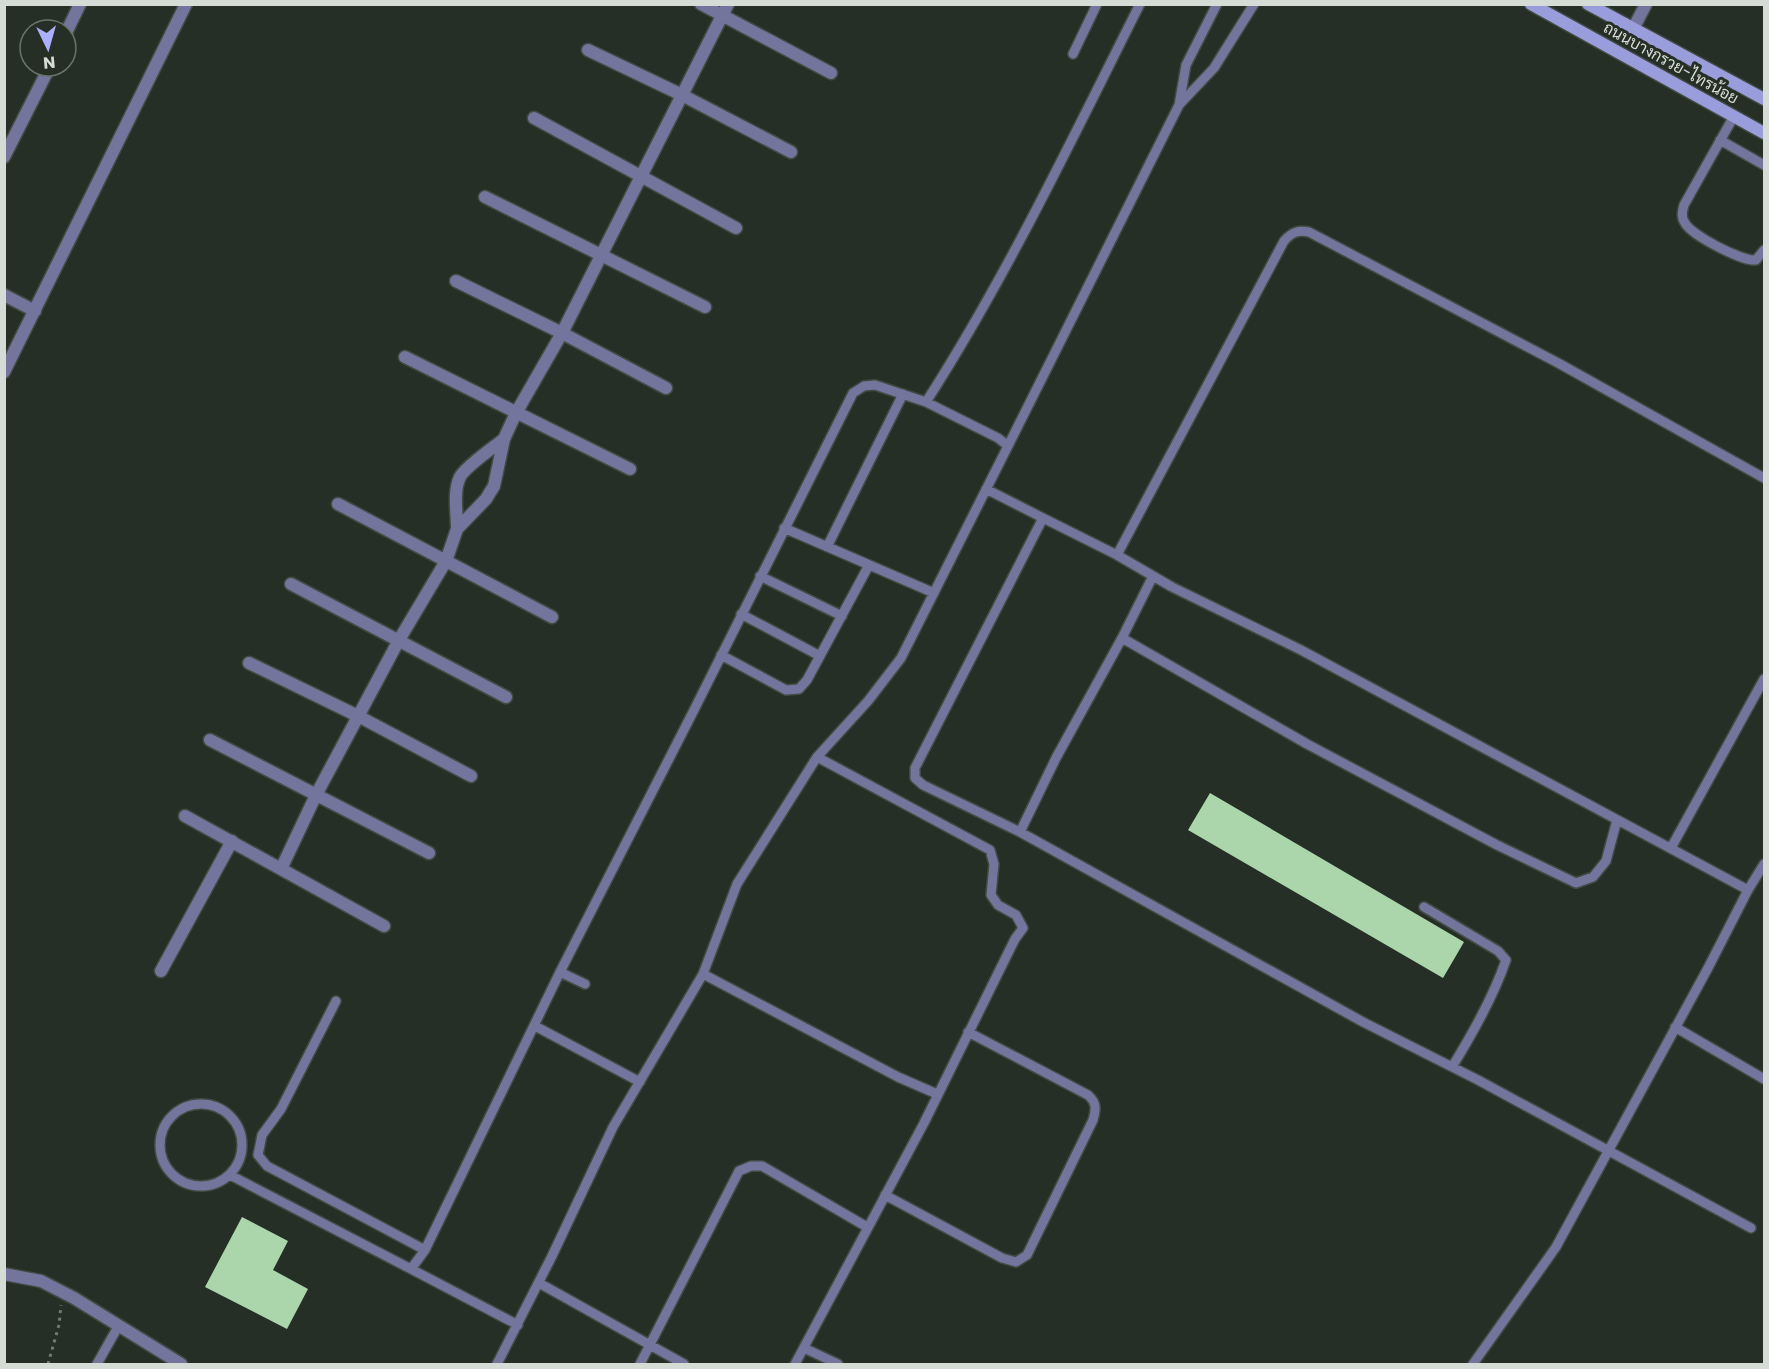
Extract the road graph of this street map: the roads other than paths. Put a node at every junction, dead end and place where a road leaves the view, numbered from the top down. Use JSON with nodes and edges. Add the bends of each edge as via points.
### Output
{"nodes":[{"id":1,"x":80,"y":4,"type":"edge"},
{"id":2,"x":186,"y":4,"type":"edge"},
{"id":3,"x":701,"y":4,"type":"edge"},
{"id":4,"x":1097,"y":4,"type":"edge"},
{"id":5,"x":1140,"y":4,"type":"edge"},
{"id":6,"x":1217,"y":4,"type":"edge"},
{"id":7,"x":1254,"y":4,"type":"edge"},
{"id":8,"x":1531,"y":4,"type":"edge"},
{"id":9,"x":1588,"y":4,"type":"edge"},
{"id":10,"x":1646,"y":4,"type":"edge"},
{"id":11,"x":725,"y":10,"type":"edge"},
{"id":12,"x":73,"y":18,"type":"edge"},
{"id":13,"x":1633,"y":29,"type":"junction"},
{"id":14,"x":588,"y":50,"type":"dead end"},
{"id":15,"x":1073,"y":54,"type":"dead end"},
{"id":16,"x":831,"y":73,"type":"dead end"},
{"id":17,"x":44,"y":78,"type":"edge"},
{"id":18,"x":682,"y":95,"type":"junction"},
{"id":19,"x":1764,"y":99,"type":"edge"},
{"id":20,"x":1179,"y":105,"type":"junction"},
{"id":21,"x":1734,"y":116,"type":"junction"},
{"id":22,"x":534,"y":118,"type":"dead end"},
{"id":23,"x":1764,"y":133,"type":"edge"},
{"id":24,"x":1720,"y":140,"type":"junction"},
{"id":25,"x":791,"y":152,"type":"dead end"},
{"id":26,"x":4,"y":157,"type":"edge"},
{"id":27,"x":1764,"y":165,"type":"edge"},
{"id":28,"x":640,"y":177,"type":"junction"},
{"id":29,"x":485,"y":197,"type":"dead end"},
{"id":30,"x":736,"y":228,"type":"dead end"},
{"id":31,"x":1764,"y":250,"type":"edge"},
{"id":32,"x":601,"y":256,"type":"junction"},
{"id":33,"x":456,"y":281,"type":"dead end"},
{"id":34,"x":4,"y":296,"type":"edge"},
{"id":35,"x":705,"y":307,"type":"dead end"},
{"id":36,"x":34,"y":311,"type":"junction"},
{"id":37,"x":562,"y":333,"type":"junction"},
{"id":38,"x":405,"y":357,"type":"dead end"},
{"id":39,"x":4,"y":372,"type":"edge"},
{"id":40,"x":666,"y":388,"type":"dead end"},
{"id":41,"x":903,"y":394,"type":"junction"},
{"id":42,"x":926,"y":402,"type":"junction"},
{"id":43,"x":516,"y":413,"type":"junction"},
{"id":44,"x":504,"y":439,"type":"junction"},
{"id":45,"x":1008,"y":446,"type":"junction"},
{"id":46,"x":630,"y":469,"type":"dead end"},
{"id":47,"x":1764,"y":478,"type":"edge"},
{"id":48,"x":987,"y":489,"type":"junction"},
{"id":49,"x":338,"y":504,"type":"dead end"},
{"id":50,"x":1043,"y":518,"type":"junction"},
{"id":51,"x":784,"y":528,"type":"junction"},
{"id":52,"x":457,"y":529,"type":"junction"},
{"id":53,"x":827,"y":547,"type":"junction"},
{"id":54,"x":1117,"y":555,"type":"junction"},
{"id":55,"x":446,"y":561,"type":"junction"},
{"id":56,"x":869,"y":565,"type":"junction"},
{"id":57,"x":760,"y":576,"type":"junction"},
{"id":58,"x":1153,"y":576,"type":"junction"},
{"id":59,"x":291,"y":584,"type":"dead end"},
{"id":60,"x":934,"y":593,"type":"junction"},
{"id":61,"x":741,"y":614,"type":"junction"},
{"id":62,"x":552,"y":616,"type":"dead end"},
{"id":63,"x":842,"y":616,"type":"junction"},
{"id":64,"x":1122,"y":638,"type":"junction"},
{"id":65,"x":399,"y":640,"type":"junction"},
{"id":66,"x":721,"y":655,"type":"junction"},
{"id":67,"x":820,"y":656,"type":"junction"},
{"id":68,"x":249,"y":663,"type":"dead end"},
{"id":69,"x":1764,"y":679,"type":"edge"},
{"id":70,"x":506,"y":697,"type":"dead end"},
{"id":71,"x":358,"y":716,"type":"junction"},
{"id":72,"x":210,"y":741,"type":"dead end"},
{"id":73,"x":818,"y":757,"type":"junction"},
{"id":74,"x":471,"y":776,"type":"dead end"},
{"id":75,"x":316,"y":795,"type":"junction"},
{"id":76,"x":185,"y":816,"type":"dead end"},
{"id":77,"x":1617,"y":820,"type":"junction"},
{"id":78,"x":1020,"y":832,"type":"junction"},
{"id":79,"x":232,"y":841,"type":"junction"},
{"id":80,"x":1671,"y":848,"type":"junction"},
{"id":81,"x":429,"y":853,"type":"dead end"},
{"id":82,"x":1764,"y":864,"type":"edge"},
{"id":83,"x":281,"y":870,"type":"junction"},
{"id":84,"x":1748,"y":890,"type":"junction"},
{"id":85,"x":1424,"y":907,"type":"dead end"},
{"id":86,"x":384,"y":926,"type":"dead end"},
{"id":87,"x":161,"y":971,"type":"dead end"},
{"id":88,"x":560,"y":972,"type":"junction"},
{"id":89,"x":703,"y":974,"type":"junction"},
{"id":90,"x":585,"y":984,"type":"dead end"},
{"id":91,"x":336,"y":1001,"type":"dead end"},
{"id":92,"x":535,"y":1026,"type":"junction"},
{"id":93,"x":1675,"y":1027,"type":"junction"},
{"id":94,"x":968,"y":1032,"type":"junction"},
{"id":95,"x":1452,"y":1067,"type":"junction"},
{"id":96,"x":1764,"y":1079,"type":"edge"},
{"id":97,"x":640,"y":1082,"type":"junction"},
{"id":98,"x":937,"y":1094,"type":"junction"},
{"id":99,"x":1608,"y":1150,"type":"junction"},
{"id":100,"x":230,"y":1175,"type":"junction"},
{"id":101,"x":885,"y":1195,"type":"junction"},
{"id":102,"x":867,"y":1227,"type":"junction"},
{"id":103,"x":1751,"y":1228,"type":"dead end"},
{"id":104,"x":424,"y":1250,"type":"junction"},
{"id":105,"x":411,"y":1269,"type":"junction"},
{"id":106,"x":4,"y":1274,"type":"edge"},
{"id":107,"x":539,"y":1283,"type":"junction"},
{"id":108,"x":119,"y":1325,"type":"junction"},
{"id":109,"x":518,"y":1325,"type":"junction"},
{"id":110,"x":649,"y":1346,"type":"junction"},
{"id":111,"x":804,"y":1348,"type":"junction"},
{"id":112,"x":1477,"y":1364,"type":"edge"},
{"id":113,"x":97,"y":1365,"type":"edge"},
{"id":114,"x":182,"y":1365,"type":"edge"},
{"id":115,"x":497,"y":1365,"type":"edge"},
{"id":116,"x":639,"y":1365,"type":"edge"},
{"id":117,"x":684,"y":1365,"type":"edge"},
{"id":118,"x":795,"y":1365,"type":"edge"},
{"id":119,"x":838,"y":1365,"type":"edge"}],
"edges":[{"from":1,"to":12,"type":"street"},
{"from":2,"to":36,"type":"street"},
{"from":3,"to":11,"type":"street"},
{"from":4,"to":15,"type":"lane"},
{"from":5,"to":42,"type":"lane","via":[[1028,225]]},
{"from":6,"to":20,"type":"lane","via":[[1186,65]]},
{"from":7,"to":20,"type":"lane","via":[[1214,68]]},
{"from":8,"to":21,"type":"main road","name":"ถนนบางกรวย-ไทรน้อย"},
{"from":9,"to":13,"type":"main road","name":"ถนนบางกรวย-ไทรน้อย"},
{"from":10,"to":13,"type":"street"},
{"from":11,"to":16,"type":"street"},
{"from":11,"to":18,"type":"street"},
{"from":13,"to":19,"type":"main road","name":"ถนนบางกรวย-ไทรน้อย"},
{"from":14,"to":18,"type":"street"},
{"from":17,"to":26,"type":"street"},
{"from":18,"to":25,"type":"street"},
{"from":18,"to":28,"type":"street"},
{"from":20,"to":45,"type":"lane"},
{"from":21,"to":23,"type":"main road","name":"ถนนบางกรวย-ไทรน้อย"},
{"from":21,"to":24,"type":"lane"},
{"from":22,"to":28,"type":"street"},
{"from":24,"to":27,"type":"lane"},
{"from":24,"to":31,"type":"lane","via":[[1684,205],[1683,221],[1690,231],[1744,259],[1756,260]]},
{"from":28,"to":30,"type":"street"},
{"from":28,"to":32,"type":"street"},
{"from":29,"to":32,"type":"street"},
{"from":32,"to":35,"type":"street"},
{"from":32,"to":37,"type":"street"},
{"from":33,"to":37,"type":"street"},
{"from":34,"to":36,"type":"street"},
{"from":36,"to":39,"type":"street"},
{"from":37,"to":40,"type":"street"},
{"from":37,"to":43,"type":"street"},
{"from":38,"to":43,"type":"street"},
{"from":41,"to":42,"type":"lane"},
{"from":41,"to":51,"type":"lane","via":[[875,385],[852,393]]},
{"from":41,"to":53,"type":"lane"},
{"from":42,"to":45,"type":"lane"},
{"from":43,"to":44,"type":"street"},
{"from":43,"to":46,"type":"street"},
{"from":44,"to":52,"type":"street","via":[[494,486]]},
{"from":44,"to":52,"type":"street","via":[[460,476]]},
{"from":45,"to":48,"type":"lane"},
{"from":47,"to":54,"type":"lane","via":[[1560,364],[1320,237],[1300,231],[1284,241]]},
{"from":48,"to":50,"type":"lane"},
{"from":48,"to":60,"type":"lane"},
{"from":49,"to":55,"type":"street"},
{"from":50,"to":54,"type":"lane"},
{"from":50,"to":78,"type":"lane","via":[[915,768],[915,778],[923,785]]},
{"from":51,"to":53,"type":"lane"},
{"from":51,"to":57,"type":"lane"},
{"from":52,"to":55,"type":"street"},
{"from":53,"to":56,"type":"lane"},
{"from":54,"to":58,"type":"lane"},
{"from":55,"to":62,"type":"street"},
{"from":55,"to":65,"type":"street"},
{"from":56,"to":60,"type":"lane"},
{"from":56,"to":63,"type":"lane"},
{"from":57,"to":61,"type":"lane"},
{"from":57,"to":63,"type":"lane"},
{"from":58,"to":64,"type":"lane"},
{"from":58,"to":77,"type":"lane","via":[[1301,650]]},
{"from":59,"to":65,"type":"street"},
{"from":60,"to":73,"type":"lane","via":[[901,658]]},
{"from":61,"to":66,"type":"lane"},
{"from":61,"to":67,"type":"lane"},
{"from":63,"to":67,"type":"lane"},
{"from":64,"to":77,"type":"lane","via":[[1317,749],[1576,883],[1593,877],[1606,861]]},
{"from":64,"to":78,"type":"lane"},
{"from":65,"to":70,"type":"street"},
{"from":65,"to":71,"type":"street"},
{"from":66,"to":67,"type":"lane","via":[[786,690],[799,689]]},
{"from":66,"to":88,"type":"lane"},
{"from":68,"to":71,"type":"street"},
{"from":69,"to":80,"type":"lane"},
{"from":71,"to":74,"type":"street"},
{"from":71,"to":75,"type":"street"},
{"from":72,"to":75,"type":"street"},
{"from":73,"to":89,"type":"lane","via":[[737,884]]},
{"from":73,"to":94,"type":"lane","via":[[990,850],[994,864],[991,895],[998,905],[1016,915],[1023,928]]},
{"from":75,"to":81,"type":"street"},
{"from":75,"to":83,"type":"street"},
{"from":76,"to":79,"type":"street"},
{"from":77,"to":80,"type":"lane"},
{"from":78,"to":95,"type":"lane"},
{"from":79,"to":83,"type":"street"},
{"from":79,"to":87,"type":"street"},
{"from":80,"to":84,"type":"lane"},
{"from":82,"to":84,"type":"lane"},
{"from":83,"to":86,"type":"street"},
{"from":84,"to":93,"type":"lane"},
{"from":85,"to":95,"type":"lane","via":[[1498,951],[1506,960],[1475,1030]]},
{"from":88,"to":90,"type":"lane"},
{"from":88,"to":92,"type":"lane"},
{"from":89,"to":97,"type":"lane"},
{"from":89,"to":98,"type":"lane"},
{"from":91,"to":104,"type":"lane","via":[[281,1109],[262,1135],[258,1155],[267,1166]]},
{"from":92,"to":97,"type":"lane"},
{"from":92,"to":104,"type":"lane"},
{"from":93,"to":96,"type":"lane"},
{"from":93,"to":99,"type":"lane"},
{"from":94,"to":98,"type":"lane"},
{"from":94,"to":101,"type":"lane","via":[[1094,1101],[1093,1120],[1027,1255],[1016,1262],[1002,1258]]},
{"from":95,"to":99,"type":"lane"},
{"from":97,"to":107,"type":"lane","via":[[613,1127]]},
{"from":98,"to":101,"type":"lane"},
{"from":99,"to":103,"type":"lane"},
{"from":99,"to":112,"type":"lane","via":[[1556,1247]]},
{"from":100,"to":100,"type":"lane","via":[[205,1186],[191,1186],[179,1180],[162,1160],[160,1139],[168,1120],[190,1105],[204,1104],[229,1114],[242,1138],[238,1164]]},
{"from":100,"to":105,"type":"lane"},
{"from":101,"to":102,"type":"lane"},
{"from":102,"to":110,"type":"lane","via":[[762,1166],[739,1171]]},
{"from":102,"to":111,"type":"lane"},
{"from":104,"to":105,"type":"lane"},
{"from":105,"to":109,"type":"lane"},
{"from":106,"to":108,"type":"street","via":[[41,1281]]},
{"from":107,"to":109,"type":"lane"},
{"from":107,"to":110,"type":"lane"},
{"from":108,"to":113,"type":"lane"},
{"from":108,"to":114,"type":"street"},
{"from":109,"to":115,"type":"lane"},
{"from":110,"to":116,"type":"lane"},
{"from":110,"to":117,"type":"lane"},
{"from":111,"to":118,"type":"lane"},
{"from":111,"to":119,"type":"lane"}]}
